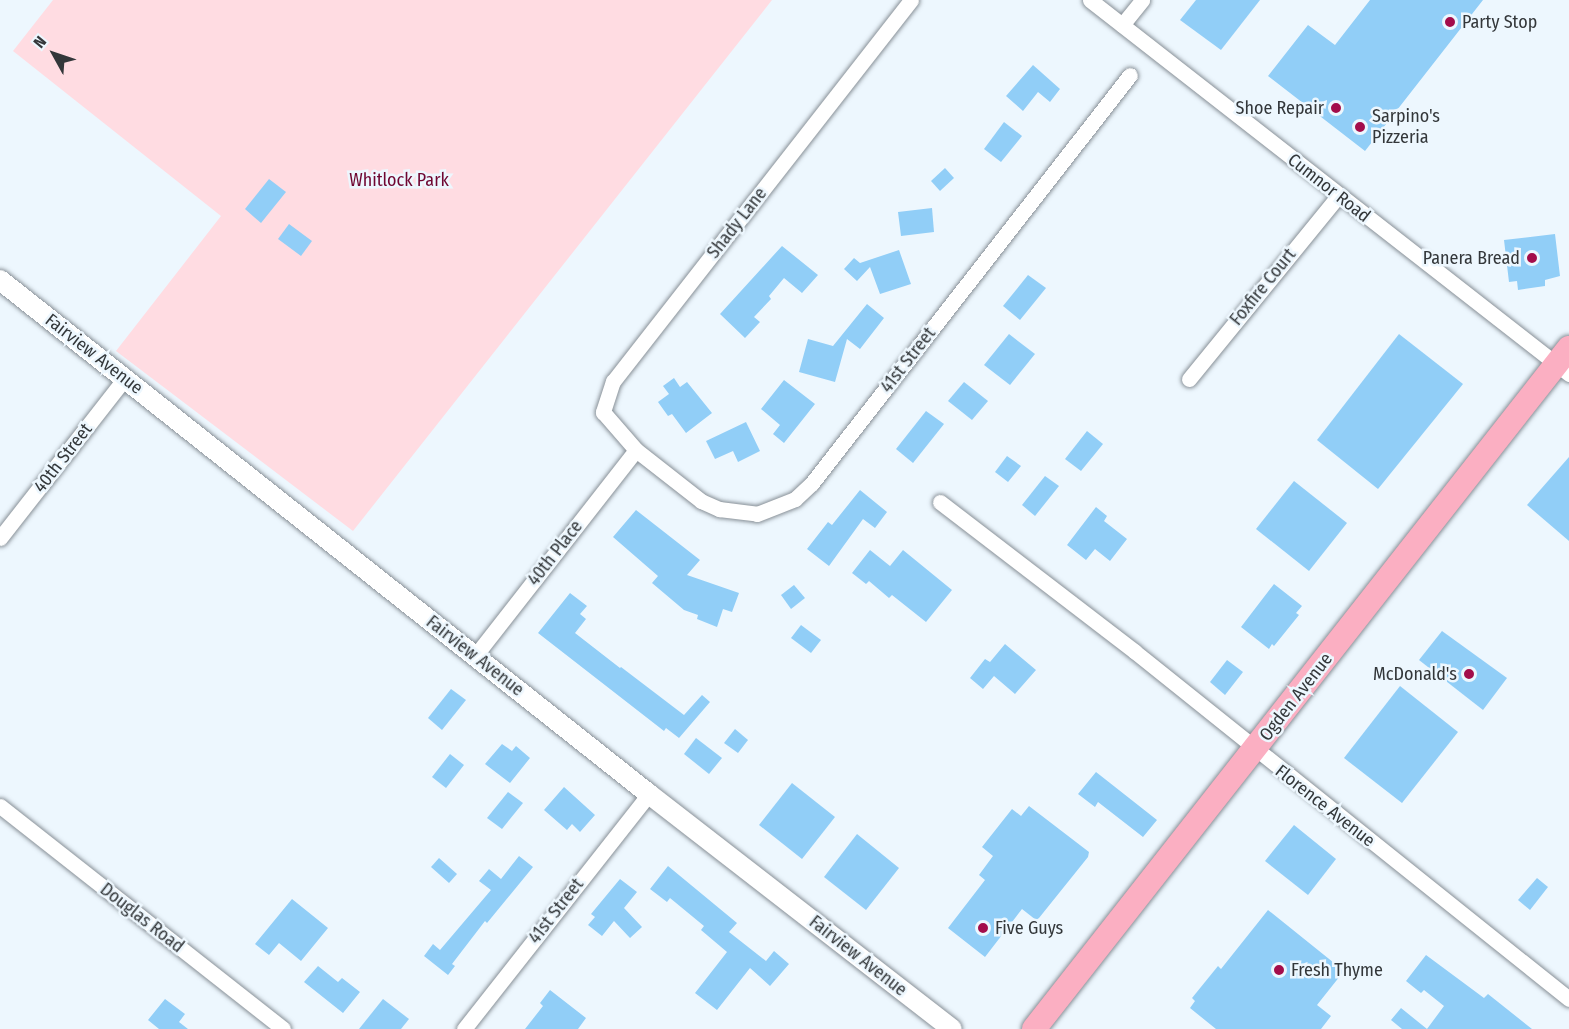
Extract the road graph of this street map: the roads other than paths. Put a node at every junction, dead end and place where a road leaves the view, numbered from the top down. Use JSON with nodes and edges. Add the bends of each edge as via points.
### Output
{"nodes":[{"id":1,"x":911,"y":0,"type":"edge"},
{"id":2,"x":1090,"y":0,"type":"edge"},
{"id":3,"x":1142,"y":0,"type":"edge"},
{"id":4,"x":1122,"y":25,"type":"junction"},
{"id":5,"x":1130,"y":75,"type":"dead end"},
{"id":6,"x":1338,"y":196,"type":"junction"},
{"id":7,"x":0,"y":280,"type":"edge"},
{"id":8,"x":1565,"y":362,"type":"edge"},
{"id":9,"x":125,"y":378,"type":"junction"},
{"id":10,"x":1189,"y":379,"type":"dead end"},
{"id":11,"x":636,"y":450,"type":"junction"},
{"id":12,"x":940,"y":502,"type":"dead end"},
{"id":13,"x":0,"y":538,"type":"edge"},
{"id":14,"x":475,"y":656,"type":"junction"},
{"id":15,"x":1255,"y":750,"type":"junction"},
{"id":16,"x":649,"y":794,"type":"junction"},
{"id":17,"x":0,"y":806,"type":"edge"},
{"id":18,"x":1569,"y":999,"type":"edge"},
{"id":19,"x":283,"y":1029,"type":"edge"},
{"id":20,"x":464,"y":1029,"type":"edge"},
{"id":21,"x":952,"y":1029,"type":"edge"},
{"id":22,"x":1034,"y":1029,"type":"edge"}],
"edges":[{"from":1,"to":11,"type":"street","name":"Shady Lane","via":[[613,381],[603,412]]},
{"from":2,"to":4,"type":"street","name":"Cumnor Road"},
{"from":3,"to":4,"type":"street"},
{"from":4,"to":6,"type":"street","name":"Cumnor Road"},
{"from":5,"to":11,"type":"street","name":"41st Street","via":[[812,483],[795,499],[757,514],[719,509],[701,501]]},
{"from":6,"to":8,"type":"street","name":"Cumnor Road"},
{"from":6,"to":10,"type":"street","name":"Foxfire Court"},
{"from":7,"to":9,"type":"street","name":"Fairview Avenue"},
{"from":8,"to":15,"type":"main road","name":"Ogden Avenue"},
{"from":9,"to":13,"type":"street","name":"40th Street"},
{"from":9,"to":14,"type":"street","name":"Fairview Avenue"},
{"from":11,"to":14,"type":"street","name":"40th Place"},
{"from":12,"to":15,"type":"street","name":"Florence Avenue"},
{"from":14,"to":16,"type":"street","name":"Fairview Avenue"},
{"from":15,"to":18,"type":"street","name":"Florence Avenue"},
{"from":15,"to":22,"type":"main road","name":"Ogden Avenue"},
{"from":16,"to":20,"type":"street","name":"41st Street"},
{"from":16,"to":21,"type":"street","name":"Fairview Avenue"},
{"from":17,"to":19,"type":"street","name":"Douglas Road"}]}
